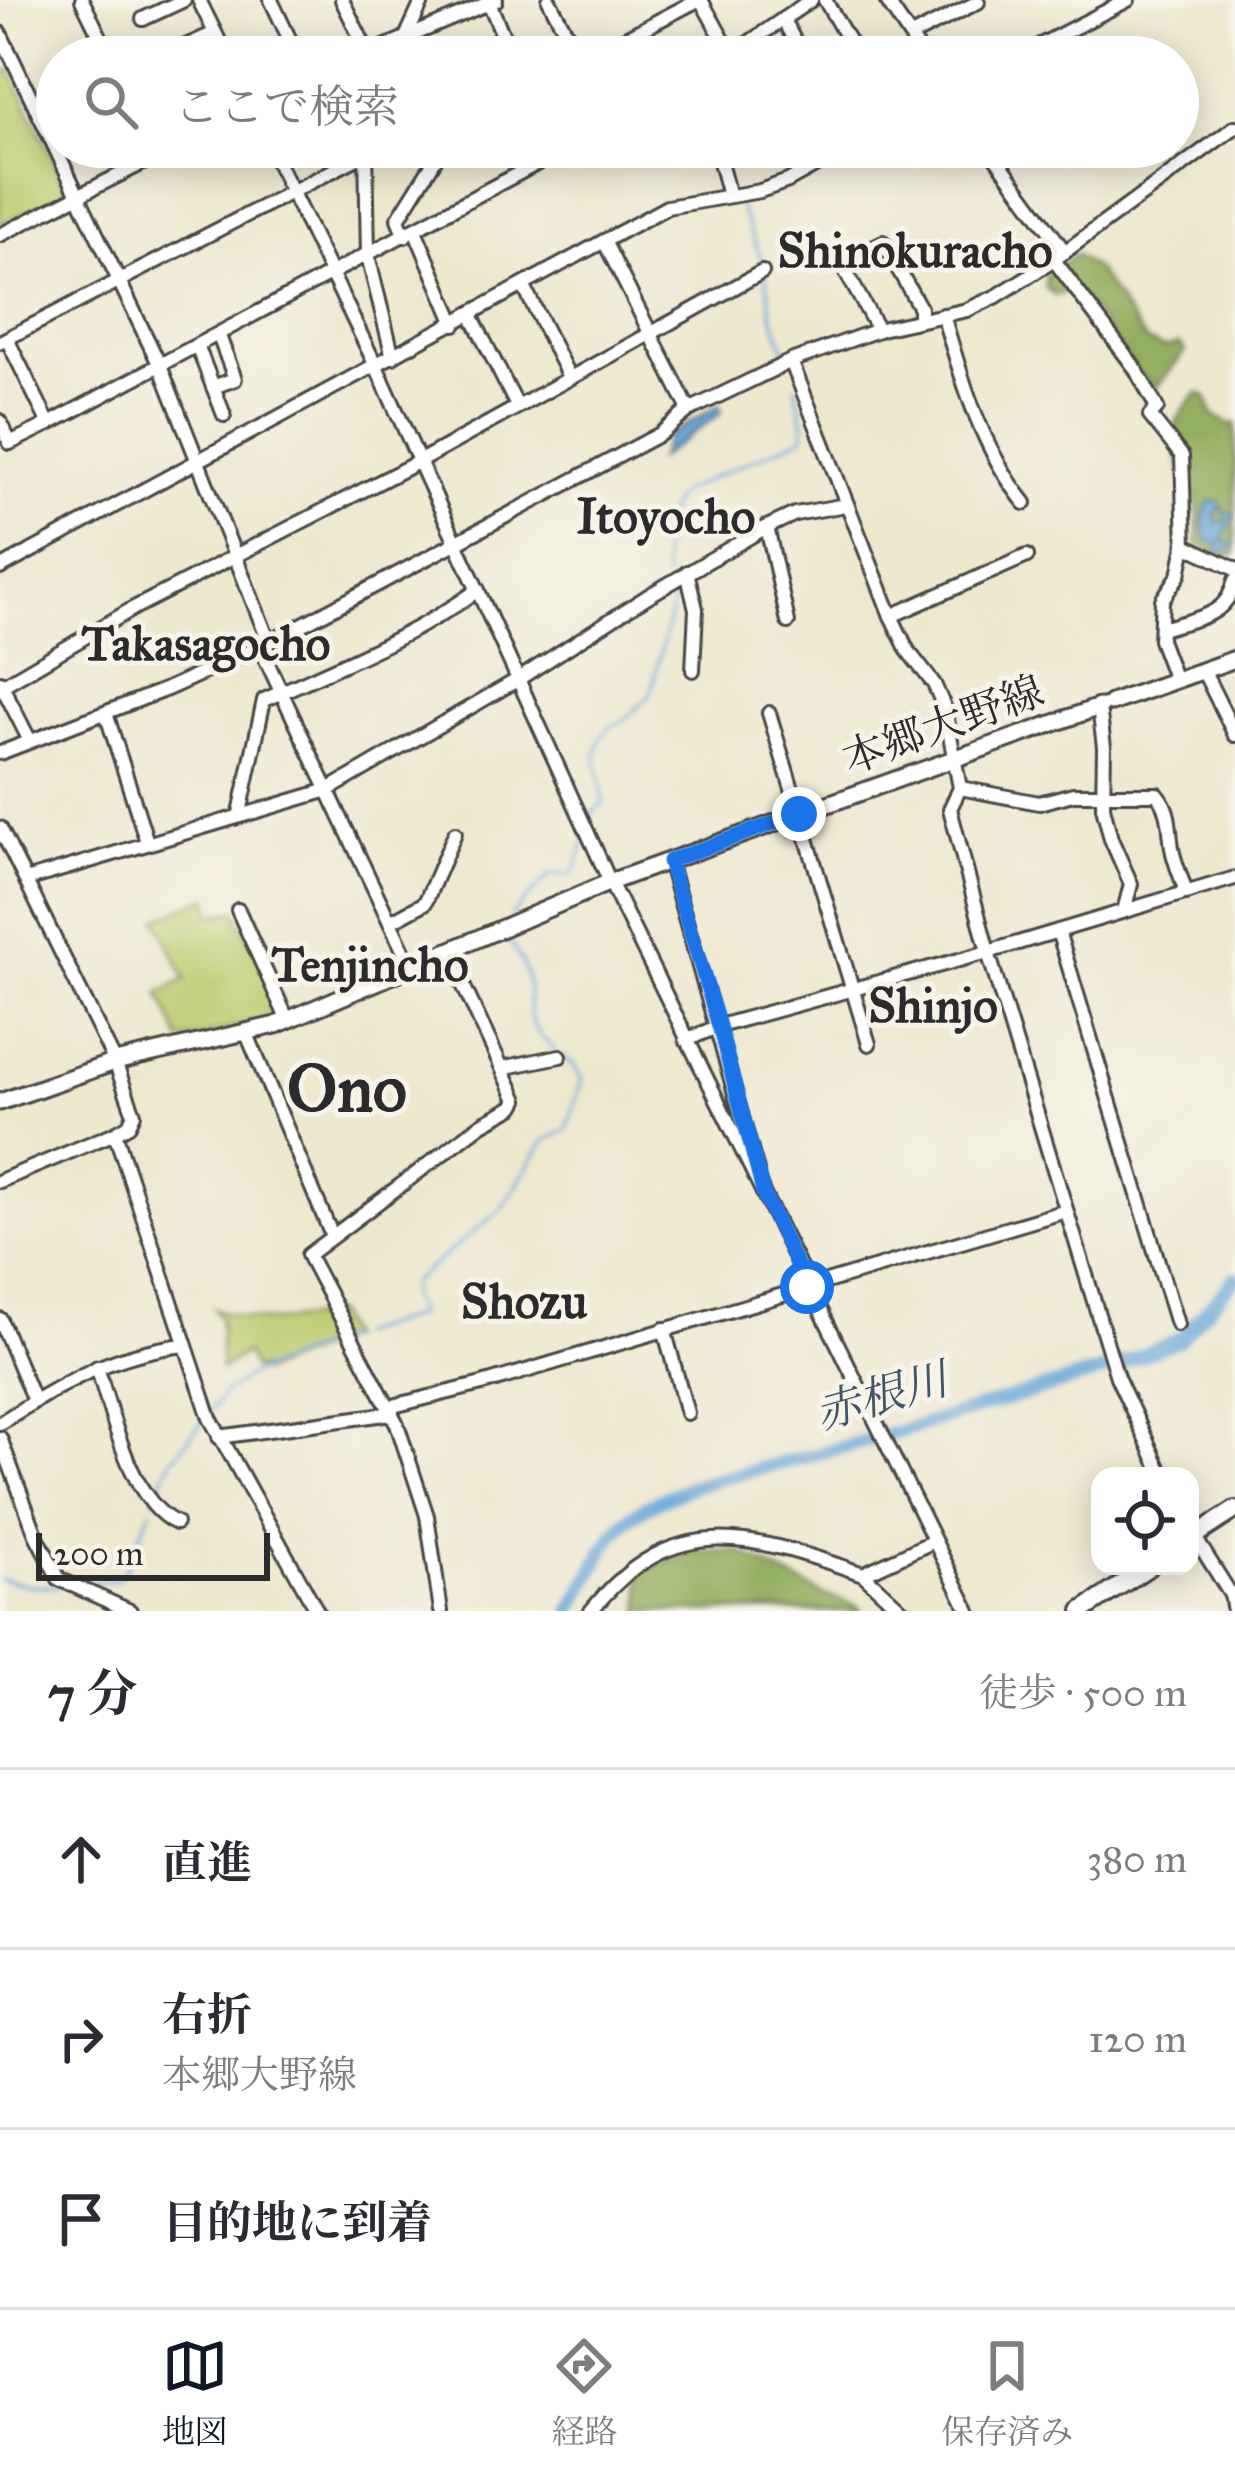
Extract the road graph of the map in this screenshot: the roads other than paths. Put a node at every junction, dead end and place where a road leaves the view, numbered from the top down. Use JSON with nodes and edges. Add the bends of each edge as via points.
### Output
{"nodes":[{"id":1,"x":82,"y":0,"type":"edge"},
{"id":2,"x":184,"y":0,"type":"edge"},
{"id":3,"x":199,"y":0,"type":"edge"},
{"id":4,"x":271,"y":0,"type":"edge"},
{"id":5,"x":341,"y":0,"type":"edge"},
{"id":6,"x":423,"y":0,"type":"edge"},
{"id":7,"x":549,"y":0,"type":"edge"},
{"id":8,"x":699,"y":0,"type":"edge"},
{"id":9,"x":812,"y":0,"type":"edge"},
{"id":10,"x":825,"y":0,"type":"edge"},
{"id":11,"x":886,"y":0,"type":"edge"},
{"id":12,"x":1128,"y":0,"type":"edge"},
{"id":13,"x":491,"y":1,"type":"edge"},
{"id":14,"x":978,"y":2,"type":"edge"},
{"id":15,"x":142,"y":19,"type":"dead end"},
{"id":16,"x":783,"y":20,"type":"junction"},
{"id":17,"x":215,"y":32,"type":"junction"},
{"id":18,"x":0,"y":33,"type":"edge"},
{"id":19,"x":100,"y":36,"type":"edge"},
{"id":20,"x":206,"y":36,"type":"edge"},
{"id":21,"x":217,"y":36,"type":"edge"},
{"id":22,"x":288,"y":36,"type":"edge"},
{"id":23,"x":356,"y":36,"type":"edge"},
{"id":24,"x":402,"y":36,"type":"edge"},
{"id":25,"x":407,"y":36,"type":"edge"},
{"id":26,"x":502,"y":36,"type":"edge"},
{"id":27,"x":568,"y":36,"type":"edge"},
{"id":28,"x":630,"y":36,"type":"edge"},
{"id":29,"x":719,"y":36,"type":"edge"},
{"id":30,"x":759,"y":36,"type":"edge"},
{"id":31,"x":792,"y":36,"type":"edge"},
{"id":32,"x":846,"y":36,"type":"edge"},
{"id":33,"x":910,"y":36,"type":"joint"},
{"id":34,"x":1064,"y":36,"type":"edge"},
{"id":35,"x":14,"y":63,"type":"junction"},
{"id":36,"x":0,"y":70,"type":"edge"},
{"id":37,"x":36,"y":109,"type":"edge"},
{"id":38,"x":1235,"y":127,"type":"edge"},
{"id":39,"x":1199,"y":153,"type":"edge"},
{"id":40,"x":65,"y":168,"type":"edge"},
{"id":41,"x":127,"y":168,"type":"edge"},
{"id":42,"x":280,"y":168,"type":"edge"},
{"id":43,"x":334,"y":168,"type":"edge"},
{"id":44,"x":366,"y":168,"type":"edge"},
{"id":45,"x":428,"y":168,"type":"edge"},
{"id":46,"x":526,"y":168,"type":"edge"},
{"id":47,"x":722,"y":168,"type":"edge"},
{"id":48,"x":811,"y":168,"type":"edge"},
{"id":49,"x":1002,"y":168,"type":"edge"},
{"id":50,"x":1179,"y":168,"type":"edge"},
{"id":51,"x":291,"y":191,"type":"junction"},
{"id":52,"x":78,"y":196,"type":"junction"},
{"id":53,"x":729,"y":196,"type":"junction"},
{"id":54,"x":410,"y":233,"type":"junction"},
{"id":55,"x":0,"y":235,"type":"edge"},
{"id":56,"x":604,"y":241,"type":"junction"},
{"id":57,"x":368,"y":256,"type":"junction"},
{"id":58,"x":1059,"y":256,"type":"junction"},
{"id":59,"x":762,"y":272,"type":"dead end"},
{"id":60,"x":331,"y":276,"type":"junction"},
{"id":61,"x":119,"y":281,"type":"junction"},
{"id":62,"x":524,"y":287,"type":"junction"},
{"id":63,"x":471,"y":315,"type":"junction"},
{"id":64,"x":943,"y":315,"type":"junction"},
{"id":65,"x":920,"y":320,"type":"junction"},
{"id":66,"x":455,"y":324,"type":"junction"},
{"id":67,"x":878,"y":330,"type":"junction"},
{"id":68,"x":651,"y":333,"type":"junction"},
{"id":69,"x":219,"y":336,"type":"junction"},
{"id":70,"x":3,"y":340,"type":"edge"},
{"id":71,"x":198,"y":348,"type":"junction"},
{"id":72,"x":393,"y":357,"type":"junction"},
{"id":73,"x":791,"y":361,"type":"junction"},
{"id":74,"x":376,"y":366,"type":"junction"},
{"id":75,"x":161,"y":368,"type":"junction"},
{"id":76,"x":569,"y":377,"type":"junction"},
{"id":77,"x":213,"y":387,"type":"junction"},
{"id":78,"x":517,"y":406,"type":"junction"},
{"id":79,"x":689,"y":410,"type":"junction"},
{"id":80,"x":224,"y":416,"type":"dead end"},
{"id":81,"x":0,"y":421,"type":"edge"},
{"id":82,"x":49,"y":424,"type":"junction"},
{"id":83,"x":420,"y":461,"type":"junction"},
{"id":84,"x":197,"y":463,"type":"junction"},
{"id":85,"x":1025,"y":503,"type":"dead end"},
{"id":86,"x":846,"y":505,"type":"junction"},
{"id":87,"x":767,"y":527,"type":"junction"},
{"id":88,"x":456,"y":540,"type":"junction"},
{"id":89,"x":1185,"y":545,"type":"junction"},
{"id":90,"x":234,"y":554,"type":"junction"},
{"id":91,"x":1028,"y":556,"type":"dead end"},
{"id":92,"x":0,"y":568,"type":"edge"},
{"id":93,"x":1235,"y":569,"type":"edge"},
{"id":94,"x":687,"y":572,"type":"junction"},
{"id":95,"x":1235,"y":580,"type":"edge"},
{"id":96,"x":478,"y":590,"type":"junction"},
{"id":97,"x":891,"y":616,"type":"junction"},
{"id":98,"x":788,"y":622,"type":"dead end"},
{"id":99,"x":1162,"y":629,"type":"junction"},
{"id":100,"x":265,"y":645,"type":"junction"},
{"id":101,"x":1235,"y":658,"type":"edge"},
{"id":102,"x":693,"y":670,"type":"dead end"},
{"id":103,"x":1203,"y":670,"type":"junction"},
{"id":104,"x":518,"y":680,"type":"junction"},
{"id":105,"x":1174,"y":680,"type":"junction"},
{"id":106,"x":1,"y":685,"type":"edge"},
{"id":107,"x":281,"y":692,"type":"junction"},
{"id":108,"x":1105,"y":705,"type":"junction"},
{"id":109,"x":106,"y":713,"type":"junction"},
{"id":110,"x":769,"y":713,"type":"dead end"},
{"id":111,"x":1235,"y":735,"type":"edge"},
{"id":112,"x":29,"y":739,"type":"junction"},
{"id":113,"x":0,"y":753,"type":"edge"},
{"id":114,"x":954,"y":759,"type":"junction"},
{"id":115,"x":960,"y":788,"type":"junction"},
{"id":116,"x":328,"y":790,"type":"junction"},
{"id":117,"x":1104,"y":793,"type":"junction"},
{"id":118,"x":240,"y":813,"type":"junction"},
{"id":119,"x":799,"y":814,"type":"junction"},
{"id":120,"x":0,"y":828,"type":"edge"},
{"id":121,"x":455,"y":833,"type":"dead end"},
{"id":122,"x":147,"y":842,"type":"junction"},
{"id":123,"x":669,"y":861,"type":"junction"},
{"id":124,"x":1235,"y":878,"type":"edge"},
{"id":125,"x":26,"y":880,"type":"junction"},
{"id":126,"x":610,"y":882,"type":"junction"},
{"id":127,"x":1186,"y":892,"type":"junction"},
{"id":128,"x":238,"y":910,"type":"dead end"},
{"id":129,"x":1124,"y":911,"type":"junction"},
{"id":130,"x":390,"y":922,"type":"junction"},
{"id":131,"x":1058,"y":931,"type":"junction"},
{"id":132,"x":988,"y":952,"type":"junction"},
{"id":133,"x":448,"y":953,"type":"junction"},
{"id":134,"x":412,"y":969,"type":"junction"},
{"id":135,"x":852,"y":989,"type":"junction"},
{"id":136,"x":288,"y":1021,"type":"junction"},
{"id":137,"x":719,"y":1026,"type":"junction"},
{"id":138,"x":247,"y":1034,"type":"junction"},
{"id":139,"x":686,"y":1040,"type":"junction"},
{"id":140,"x":869,"y":1044,"type":"dead end"},
{"id":141,"x":560,"y":1055,"type":"dead end"},
{"id":142,"x":115,"y":1061,"type":"junction"},
{"id":143,"x":502,"y":1067,"type":"junction"},
{"id":144,"x":0,"y":1102,"type":"edge"},
{"id":145,"x":116,"y":1133,"type":"junction"},
{"id":146,"x":0,"y":1181,"type":"edge"},
{"id":147,"x":764,"y":1195,"type":"junction"},
{"id":148,"x":1066,"y":1211,"type":"junction"},
{"id":149,"x":332,"y":1237,"type":"junction"},
{"id":150,"x":807,"y":1287,"type":"junction"},
{"id":151,"x":0,"y":1319,"type":"edge"},
{"id":152,"x":1177,"y":1324,"type":"dead end"},
{"id":153,"x":664,"y":1329,"type":"junction"},
{"id":154,"x":184,"y":1345,"type":"junction"},
{"id":155,"x":97,"y":1367,"type":"junction"},
{"id":156,"x":34,"y":1402,"type":"junction"},
{"id":157,"x":390,"y":1410,"type":"junction"},
{"id":158,"x":687,"y":1412,"type":"dead end"},
{"id":159,"x":0,"y":1423,"type":"edge"},
{"id":160,"x":219,"y":1437,"type":"junction"},
{"id":161,"x":0,"y":1438,"type":"edge"},
{"id":162,"x":3,"y":1454,"type":"edge"},
{"id":163,"x":1159,"y":1467,"type":"edge"},
{"id":164,"x":1235,"y":1510,"type":"edge"},
{"id":165,"x":176,"y":1523,"type":"dead end"},
{"id":166,"x":1199,"y":1530,"type":"edge"},
{"id":167,"x":934,"y":1541,"type":"junction"},
{"id":168,"x":1199,"y":1547,"type":"edge"},
{"id":169,"x":863,"y":1574,"type":"junction"},
{"id":170,"x":1136,"y":1575,"type":"edge"},
{"id":171,"x":313,"y":1610,"type":"edge"},
{"id":172,"x":130,"y":1611,"type":"edge"},
{"id":173,"x":441,"y":1611,"type":"edge"},
{"id":174,"x":591,"y":1611,"type":"edge"},
{"id":175,"x":903,"y":1611,"type":"edge"},
{"id":176,"x":969,"y":1611,"type":"edge"},
{"id":177,"x":1082,"y":1611,"type":"edge"},
{"id":178,"x":1234,"y":1611,"type":"edge"}],
"edges":[{"from":1,"to":19,"type":"street"},
{"from":2,"to":15,"type":"street"},
{"from":3,"to":17,"type":"street"},
{"from":4,"to":22,"type":"street"},
{"from":5,"to":23,"type":"street"},
{"from":6,"to":24,"type":"street"},
{"from":7,"to":27,"type":"street"},
{"from":8,"to":28,"type":"street"},
{"from":8,"to":29,"type":"street"},
{"from":9,"to":16,"type":"street"},
{"from":10,"to":32,"type":"street"},
{"from":11,"to":33,"type":"street"},
{"from":12,"to":34,"type":"street"},
{"from":13,"to":25,"type":"street"},
{"from":13,"to":26,"type":"street"},
{"from":14,"to":33,"type":"street"},
{"from":16,"to":30,"type":"street"},
{"from":16,"to":31,"type":"street"},
{"from":17,"to":20,"type":"street"},
{"from":17,"to":21,"type":"street"},
{"from":18,"to":35,"type":"street"},
{"from":35,"to":36,"type":"street"},
{"from":35,"to":37,"type":"street"},
{"from":38,"to":39,"type":"street"},
{"from":40,"to":52,"type":"street"},
{"from":41,"to":52,"type":"street"},
{"from":42,"to":51,"type":"street"},
{"from":43,"to":51,"type":"street"},
{"from":44,"to":57,"type":"street"},
{"from":45,"to":54,"type":"street","via":[[398,218]]},
{"from":46,"to":54,"type":"street"},
{"from":47,"to":53,"type":"street"},
{"from":48,"to":53,"type":"street"},
{"from":49,"to":58,"type":"street"},
{"from":50,"to":58,"type":"street"},
{"from":51,"to":60,"type":"street"},
{"from":51,"to":61,"type":"street"},
{"from":52,"to":55,"type":"street"},
{"from":52,"to":61,"type":"street"},
{"from":53,"to":56,"type":"street","via":[[667,208]]},
{"from":54,"to":57,"type":"street"},
{"from":54,"to":66,"type":"street"},
{"from":56,"to":62,"type":"street"},
{"from":56,"to":68,"type":"street"},
{"from":57,"to":60,"type":"street"},
{"from":57,"to":72,"type":"street"},
{"from":58,"to":64,"type":"street","via":[[997,296]]},
{"from":58,"to":89,"type":"street","via":[[1136,368],[1156,408],[1150,416],[1182,456]]},
{"from":59,"to":68,"type":"street"},
{"from":60,"to":69,"type":"street"},
{"from":60,"to":74,"type":"street"},
{"from":61,"to":70,"type":"street"},
{"from":61,"to":75,"type":"street"},
{"from":62,"to":63,"type":"street"},
{"from":62,"to":76,"type":"street"},
{"from":63,"to":66,"type":"street"},
{"from":63,"to":78,"type":"street"},
{"from":64,"to":65,"type":"street"},
{"from":64,"to":85,"type":"street","via":[[999,466]]},
{"from":65,"to":67,"type":"street"},
{"from":65,"to":67,"type":"street","via":[[883,242],[841,263]]},
{"from":66,"to":72,"type":"street"},
{"from":67,"to":73,"type":"street"},
{"from":68,"to":76,"type":"street"},
{"from":68,"to":79,"type":"street"},
{"from":69,"to":71,"type":"street"},
{"from":69,"to":77,"type":"street","via":[[235,379]]},
{"from":70,"to":82,"type":"street"},
{"from":71,"to":75,"type":"street"},
{"from":71,"to":77,"type":"street"},
{"from":72,"to":74,"type":"street"},
{"from":73,"to":79,"type":"street"},
{"from":73,"to":86,"type":"street"},
{"from":74,"to":83,"type":"street"},
{"from":74,"to":84,"type":"street"},
{"from":75,"to":82,"type":"street"},
{"from":75,"to":84,"type":"street"},
{"from":76,"to":78,"type":"street"},
{"from":77,"to":80,"type":"street"},
{"from":78,"to":83,"type":"street"},
{"from":79,"to":88,"type":"street","via":[[660,434]]},
{"from":81,"to":82,"type":"street","via":[[10,443]]},
{"from":83,"to":88,"type":"street"},
{"from":83,"to":90,"type":"street"},
{"from":84,"to":90,"type":"street"},
{"from":84,"to":92,"type":"street"},
{"from":86,"to":87,"type":"street"},
{"from":86,"to":97,"type":"street"},
{"from":87,"to":94,"type":"street"},
{"from":87,"to":98,"type":"street"},
{"from":88,"to":96,"type":"street"},
{"from":88,"to":100,"type":"street"},
{"from":89,"to":93,"type":"street"},
{"from":89,"to":99,"type":"street","via":[[1179,575],[1162,600]]},
{"from":90,"to":100,"type":"street"},
{"from":90,"to":106,"type":"street"},
{"from":91,"to":97,"type":"street"},
{"from":94,"to":102,"type":"street","via":[[696,609]]},
{"from":94,"to":104,"type":"street"},
{"from":95,"to":99,"type":"street","via":[[1223,608]]},
{"from":96,"to":104,"type":"street"},
{"from":96,"to":107,"type":"street","via":[[436,620]]},
{"from":97,"to":114,"type":"street","via":[[934,684]]},
{"from":99,"to":105,"type":"street"},
{"from":100,"to":107,"type":"street"},
{"from":100,"to":109,"type":"street"},
{"from":101,"to":103,"type":"main road","name":"本郷大野線"},
{"from":103,"to":105,"type":"main road","name":"本郷大野線"},
{"from":103,"to":111,"type":"street"},
{"from":104,"to":116,"type":"street"},
{"from":104,"to":126,"type":"street"},
{"from":105,"to":108,"type":"main road","name":"本郷大野線"},
{"from":106,"to":112,"type":"street"},
{"from":107,"to":116,"type":"street"},
{"from":107,"to":118,"type":"street","via":[[264,700]]},
{"from":108,"to":114,"type":"main road","name":"本郷大野線"},
{"from":108,"to":117,"type":"street"},
{"from":109,"to":112,"type":"street"},
{"from":109,"to":122,"type":"street"},
{"from":110,"to":119,"type":"street"},
{"from":112,"to":113,"type":"street"},
{"from":114,"to":115,"type":"street"},
{"from":114,"to":119,"type":"main road","name":"本郷大野線"},
{"from":115,"to":117,"type":"street","via":[[1039,803]]},
{"from":115,"to":132,"type":"street","via":[[950,809]]},
{"from":116,"to":118,"type":"street"},
{"from":116,"to":130,"type":"street"},
{"from":117,"to":127,"type":"street","via":[[1163,799]]},
{"from":117,"to":129,"type":"street","via":[[1131,884]]},
{"from":118,"to":122,"type":"street"},
{"from":119,"to":123,"type":"main road","name":"本郷大野線"},
{"from":119,"to":135,"type":"street"},
{"from":120,"to":125,"type":"street"},
{"from":121,"to":130,"type":"street","via":[[424,903]]},
{"from":122,"to":125,"type":"street"},
{"from":123,"to":126,"type":"main road","name":"本郷大野線"},
{"from":123,"to":137,"type":"street"},
{"from":124,"to":127,"type":"street"},
{"from":125,"to":142,"type":"street"},
{"from":126,"to":133,"type":"main road","name":"本郷大野線"},
{"from":126,"to":139,"type":"street"},
{"from":127,"to":129,"type":"street"},
{"from":128,"to":136,"type":"street"},
{"from":129,"to":131,"type":"street"},
{"from":130,"to":134,"type":"street"},
{"from":131,"to":132,"type":"street"},
{"from":131,"to":152,"type":"street"},
{"from":132,"to":135,"type":"street"},
{"from":132,"to":148,"type":"street"},
{"from":133,"to":134,"type":"main road","name":"本郷大野線"},
{"from":133,"to":143,"type":"street"},
{"from":134,"to":136,"type":"main road","name":"本郷大野線"},
{"from":135,"to":137,"type":"street"},
{"from":135,"to":140,"type":"street"},
{"from":136,"to":138,"type":"main road","name":"本郷大野線"},
{"from":137,"to":139,"type":"street"},
{"from":137,"to":147,"type":"street"},
{"from":138,"to":142,"type":"main road","name":"本郷大野線"},
{"from":138,"to":149,"type":"street"},
{"from":139,"to":147,"type":"street"},
{"from":141,"to":143,"type":"street"},
{"from":142,"to":144,"type":"main road","name":"本郷大野線"},
{"from":142,"to":145,"type":"street","via":[[134,1114]]},
{"from":143,"to":149,"type":"street","via":[[513,1107]]},
{"from":145,"to":146,"type":"street"},
{"from":145,"to":154,"type":"street"},
{"from":147,"to":150,"type":"street"},
{"from":148,"to":150,"type":"street"},
{"from":148,"to":163,"type":"street","via":[[1117,1377]]},
{"from":149,"to":157,"type":"street","via":[[308,1255]]},
{"from":150,"to":153,"type":"street"},
{"from":150,"to":167,"type":"street"},
{"from":151,"to":156,"type":"street"},
{"from":153,"to":157,"type":"street"},
{"from":153,"to":158,"type":"street"},
{"from":154,"to":155,"type":"street"},
{"from":154,"to":160,"type":"street"},
{"from":155,"to":156,"type":"street"},
{"from":155,"to":165,"type":"street","via":[[140,1488],[156,1512]]},
{"from":156,"to":159,"type":"street"},
{"from":157,"to":160,"type":"street"},
{"from":157,"to":173,"type":"street","via":[[427,1516]]},
{"from":160,"to":171,"type":"street"},
{"from":161,"to":162,"type":"street"},
{"from":162,"to":172,"type":"street","via":[[58,1579]]},
{"from":164,"to":166,"type":"highway"},
{"from":167,"to":169,"type":"street"},
{"from":167,"to":176,"type":"street"},
{"from":168,"to":178,"type":"street"},
{"from":169,"to":174,"type":"street","via":[[791,1548],[701,1538],[639,1563]]},
{"from":169,"to":175,"type":"street"},
{"from":170,"to":177,"type":"highway"}]}
